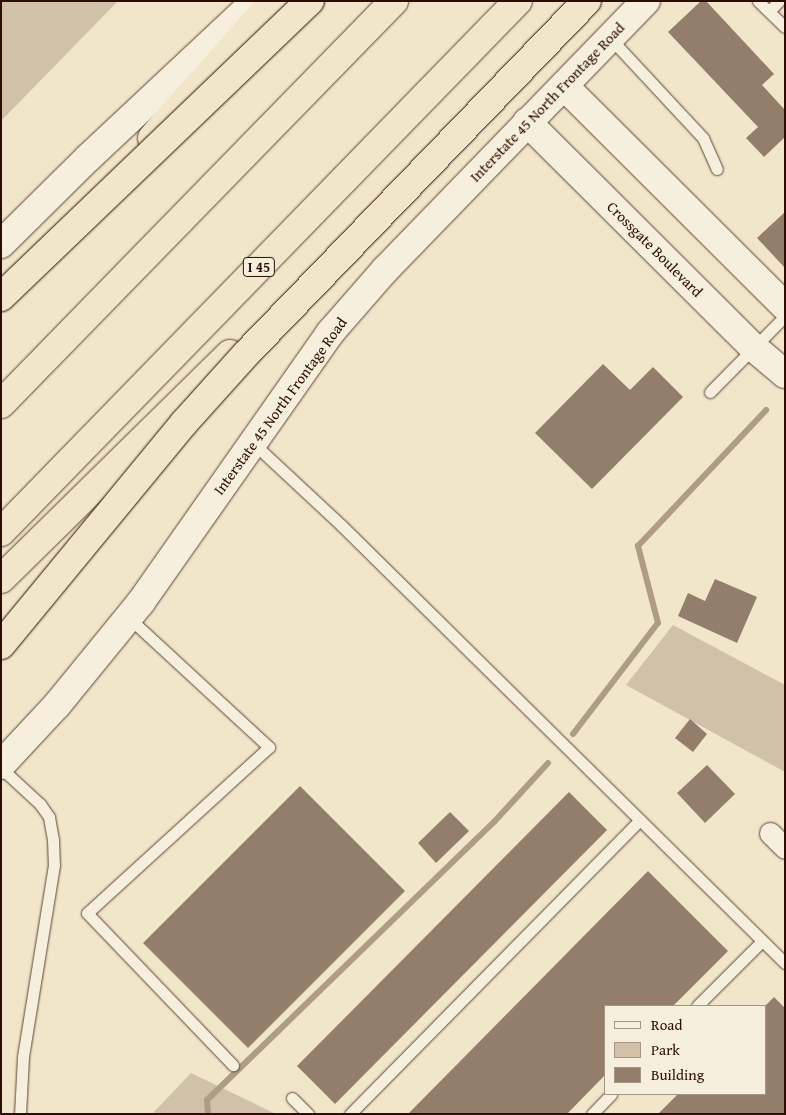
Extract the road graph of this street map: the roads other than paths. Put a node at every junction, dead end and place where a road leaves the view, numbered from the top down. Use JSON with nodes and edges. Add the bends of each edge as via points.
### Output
{"nodes":[{"id":1,"x":256,"y":1,"type":"edge"},
{"id":2,"x":274,"y":1,"type":"edge"},
{"id":3,"x":310,"y":1,"type":"edge"},
{"id":4,"x":394,"y":1,"type":"edge"},
{"id":5,"x":518,"y":1,"type":"edge"},
{"id":6,"x":588,"y":1,"type":"edge"},
{"id":7,"x":646,"y":1,"type":"edge"},
{"id":8,"x":758,"y":1,"type":"edge"},
{"id":9,"x":778,"y":1,"type":"edge"},
{"id":10,"x":769,"y":11,"type":"junction"},
{"id":11,"x":785,"y":27,"type":"edge"},
{"id":12,"x":610,"y":38,"type":"junction"},
{"id":13,"x":564,"y":86,"type":"junction"},
{"id":14,"x":527,"y":122,"type":"junction"},
{"id":15,"x":717,"y":168,"type":"dead end"},
{"id":16,"x":1,"y":244,"type":"edge"},
{"id":17,"x":1,"y":297,"type":"edge"},
{"id":18,"x":785,"y":306,"type":"edge"},
{"id":19,"x":1,"y":310,"type":"edge"},
{"id":20,"x":785,"y":316,"type":"edge"},
{"id":21,"x":753,"y":347,"type":"junction"},
{"id":22,"x":785,"y":374,"type":"edge"},
{"id":23,"x":710,"y":392,"type":"dead end"},
{"id":24,"x":1,"y":404,"type":"edge"},
{"id":25,"x":251,"y":442,"type":"junction"},
{"id":26,"x":1,"y":532,"type":"edge"},
{"id":27,"x":1,"y":579,"type":"edge"},
{"id":28,"x":128,"y":617,"type":"junction"},
{"id":29,"x":1,"y":645,"type":"edge"},
{"id":30,"x":1,"y":767,"type":"edge"},
{"id":31,"x":640,"y":820,"type":"junction"},
{"id":32,"x":762,"y":941,"type":"junction"},
{"id":33,"x":785,"y":963,"type":"edge"},
{"id":34,"x":699,"y":1005,"type":"edge"},
{"id":35,"x":233,"y":1065,"type":"dead end"},
{"id":36,"x":610,"y":1095,"type":"edge"},
{"id":37,"x":292,"y":1098,"type":"dead end"},
{"id":38,"x":20,"y":1114,"type":"edge"},
{"id":39,"x":308,"y":1114,"type":"edge"},
{"id":40,"x":350,"y":1114,"type":"edge"},
{"id":41,"x":592,"y":1114,"type":"edge"}],
"edges":[{"from":1,"to":16,"type":"main road"},
{"from":2,"to":19,"type":"highway"},
{"from":3,"to":17,"type":"highway","bridge":true},
{"from":4,"to":24,"type":"highway"},
{"from":5,"to":26,"type":"highway","number":"I 45"},
{"from":6,"to":27,"type":"highway"},
{"from":6,"to":29,"type":"highway","bridge":true,"via":[[247,353],[184,423]]},
{"from":7,"to":12,"type":"main road","name":"Interstate 45 North Frontage Road"},
{"from":8,"to":10,"type":"lane"},
{"from":9,"to":10,"type":"lane"},
{"from":10,"to":11,"type":"lane"},
{"from":12,"to":13,"type":"main road","name":"Interstate 45 North Frontage Road"},
{"from":12,"to":15,"type":"lane","via":[[703,138]]},
{"from":13,"to":14,"type":"main road","name":"Interstate 45 North Frontage Road"},
{"from":13,"to":18,"type":"main road"},
{"from":14,"to":21,"type":"main road","name":"Crossgate Boulevard"},
{"from":14,"to":25,"type":"main road","name":"Interstate 45 North Frontage Road","via":[[330,332]]},
{"from":20,"to":21,"type":"lane"},
{"from":21,"to":22,"type":"main road","name":"Crossgate Boulevard"},
{"from":21,"to":23,"type":"lane"},
{"from":25,"to":28,"type":"main road","name":"Interstate 45 North Frontage Road"},
{"from":25,"to":31,"type":"lane","via":[[341,525]]},
{"from":28,"to":30,"type":"main road","name":"Interstate 45 North Frontage Road","via":[[57,705]]},
{"from":28,"to":35,"type":"lane","via":[[269,747],[87,913]]},
{"from":30,"to":38,"type":"lane","via":[[40,804],[49,817],[53,839],[54,865],[23,1057]]},
{"from":31,"to":32,"type":"lane"},
{"from":31,"to":40,"type":"lane"},
{"from":32,"to":33,"type":"lane"},
{"from":32,"to":34,"type":"lane"},
{"from":36,"to":41,"type":"lane"},
{"from":37,"to":39,"type":"lane"}]}
